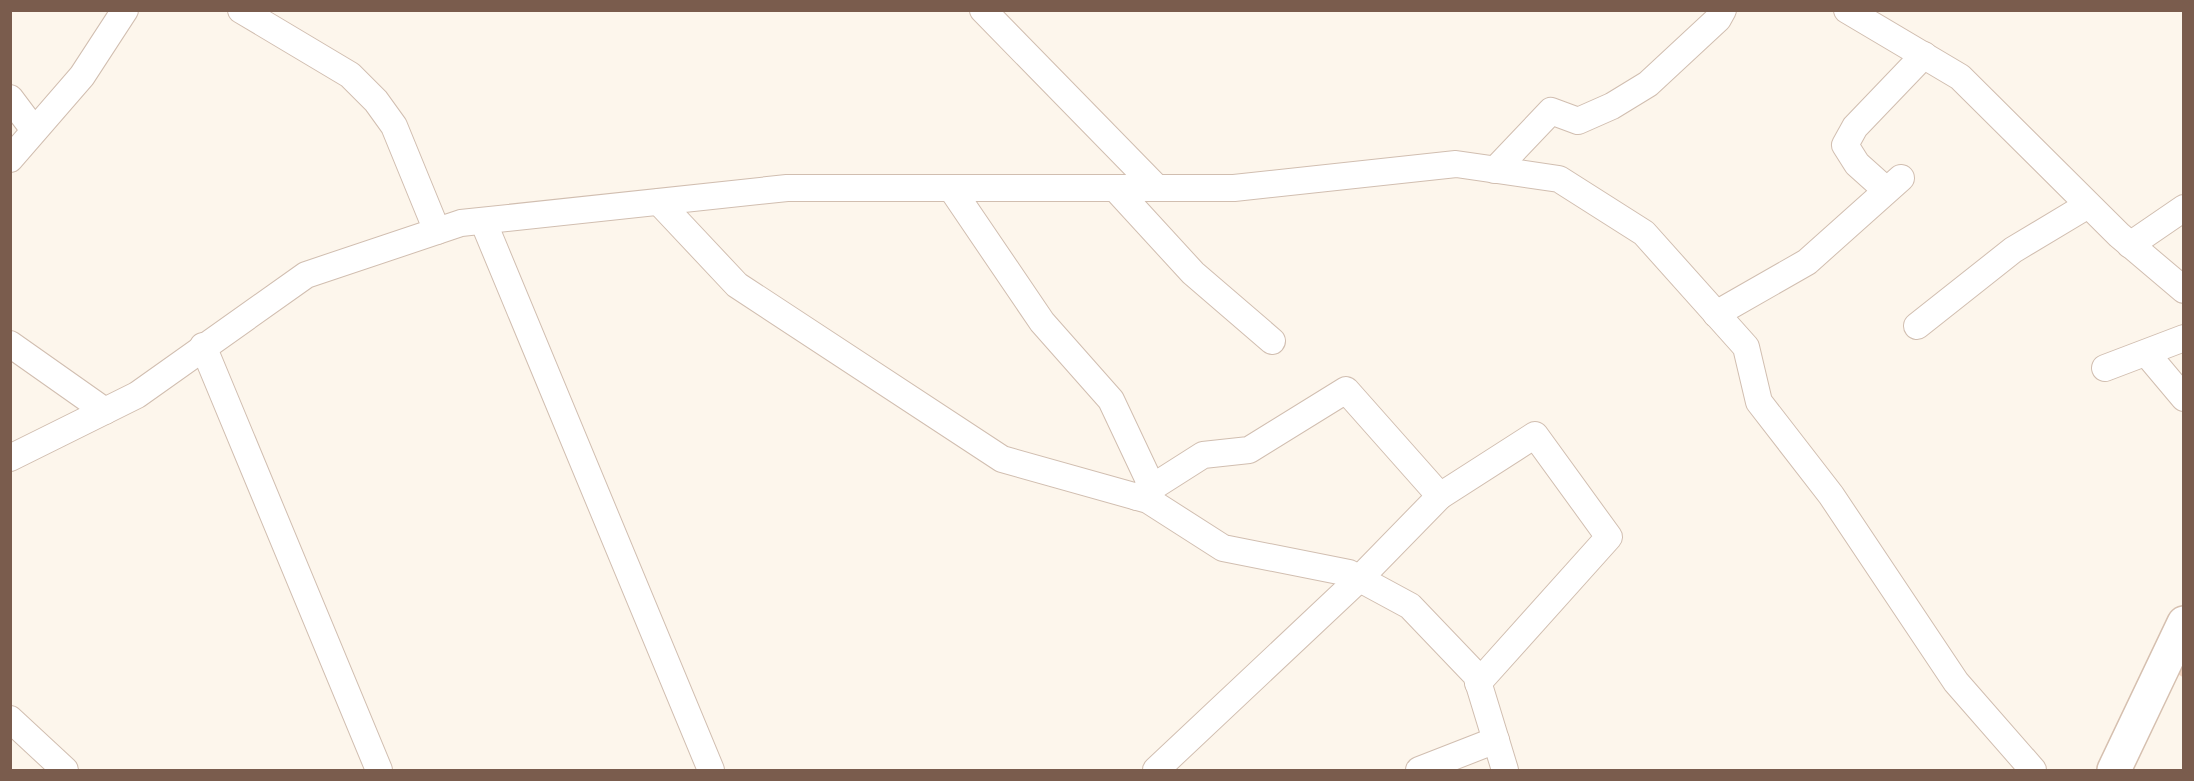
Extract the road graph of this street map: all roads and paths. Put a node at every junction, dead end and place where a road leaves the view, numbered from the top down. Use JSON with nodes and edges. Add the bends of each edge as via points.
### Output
{"nodes":[{"id":1,"x":125,"y":10,"type":"edge"},
{"id":2,"x":241,"y":10,"type":"edge"},
{"id":3,"x":983,"y":10,"type":"edge"},
{"id":4,"x":1723,"y":10,"type":"edge"},
{"id":5,"x":1847,"y":10,"type":"edge"},
{"id":6,"x":1924,"y":55,"type":"junction"},
{"id":7,"x":10,"y":98,"type":"edge"},
{"id":8,"x":34,"y":130,"type":"junction"},
{"id":9,"x":10,"y":159,"type":"edge"},
{"id":10,"x":1495,"y":170,"type":"junction"},
{"id":11,"x":951,"y":188,"type":"junction"},
{"id":12,"x":1115,"y":188,"type":"junction"},
{"id":13,"x":1157,"y":188,"type":"junction"},
{"id":14,"x":659,"y":202,"type":"junction"},
{"id":15,"x":2088,"y":205,"type":"junction"},
{"id":16,"x":2184,"y":208,"type":"edge"},
{"id":17,"x":483,"y":221,"type":"junction"},
{"id":18,"x":437,"y":231,"type":"junction"},
{"id":19,"x":2130,"y":245,"type":"junction"},
{"id":20,"x":2184,"y":290,"type":"edge"},
{"id":21,"x":1716,"y":314,"type":"junction"},
{"id":22,"x":1917,"y":326,"type":"dead end"},
{"id":23,"x":2184,"y":338,"type":"edge"},
{"id":24,"x":1272,"y":341,"type":"dead end"},
{"id":25,"x":10,"y":344,"type":"edge"},
{"id":26,"x":203,"y":346,"type":"junction"},
{"id":27,"x":2147,"y":354,"type":"junction"},
{"id":28,"x":2105,"y":369,"type":"dead end"},
{"id":29,"x":2184,"y":398,"type":"edge"},
{"id":30,"x":105,"y":411,"type":"junction"},
{"id":31,"x":10,"y":458,"type":"edge"},
{"id":32,"x":1144,"y":492,"type":"junction"},
{"id":33,"x":1440,"y":496,"type":"junction"},
{"id":34,"x":1359,"y":579,"type":"junction"},
{"id":35,"x":2184,"y":623,"type":"edge"},
{"id":36,"x":1478,"y":683,"type":"junction"},
{"id":37,"x":17,"y":734,"type":"edge"},
{"id":38,"x":1496,"y":740,"type":"junction"},
{"id":39,"x":65,"y":771,"type":"edge"},
{"id":40,"x":379,"y":771,"type":"edge"},
{"id":41,"x":711,"y":771,"type":"edge"},
{"id":42,"x":1156,"y":771,"type":"edge"},
{"id":43,"x":1419,"y":771,"type":"edge"},
{"id":44,"x":1505,"y":771,"type":"edge"},
{"id":45,"x":2032,"y":771,"type":"edge"},
{"id":46,"x":2114,"y":771,"type":"edge"}],
"edges":[{"from":1,"to":8,"type":"street","via":[[81,76]]},
{"from":2,"to":18,"type":"street","via":[[350,75],[376,101],[394,126]]},
{"from":3,"to":13,"type":"street"},
{"from":4,"to":10,"type":"street","via":[[1648,84],[1578,121],[1551,111]]},
{"from":5,"to":6,"type":"street"},
{"from":6,"to":15,"type":"street","via":[[1960,77]]},
{"from":6,"to":21,"type":"street","via":[[1855,127],[1845,144],[1857,164],[1893,184],[1807,262]]},
{"from":7,"to":8,"type":"street"},
{"from":8,"to":9,"type":"street"},
{"from":10,"to":13,"type":"street","via":[[1456,164],[1234,188]]},
{"from":10,"to":21,"type":"street","via":[[1559,179],[1644,233]]},
{"from":11,"to":12,"type":"street"},
{"from":11,"to":14,"type":"street","via":[[787,188]]},
{"from":11,"to":32,"type":"street","via":[[1042,322],[1111,400]]},
{"from":12,"to":13,"type":"street"},
{"from":12,"to":24,"type":"street","via":[[1193,273]]},
{"from":14,"to":17,"type":"street"},
{"from":14,"to":32,"type":"street","via":[[737,285],[1002,459]]},
{"from":15,"to":19,"type":"street"},
{"from":15,"to":22,"type":"street","via":[[2013,250]]},
{"from":16,"to":19,"type":"street"},
{"from":17,"to":18,"type":"street"},
{"from":17,"to":41,"type":"street"},
{"from":18,"to":26,"type":"street","via":[[306,275]]},
{"from":19,"to":20,"type":"street"},
{"from":21,"to":45,"type":"street","via":[[1746,347],[1759,402],[1831,495],[1956,682]]},
{"from":23,"to":27,"type":"street"},
{"from":25,"to":30,"type":"street"},
{"from":26,"to":30,"type":"street","via":[[137,395]]},
{"from":26,"to":40,"type":"street"},
{"from":27,"to":28,"type":"street"},
{"from":27,"to":29,"type":"street"},
{"from":30,"to":31,"type":"street"},
{"from":32,"to":33,"type":"street","via":[[1203,455],[1249,450],[1346,390]]},
{"from":32,"to":34,"type":"street","via":[[1148,500],[1223,548],[1349,573]]},
{"from":33,"to":34,"type":"street"},
{"from":33,"to":36,"type":"street","via":[[1535,435],[1609,537]]},
{"from":34,"to":36,"type":"street","via":[[1410,606],[1476,675]]},
{"from":34,"to":42,"type":"street"},
{"from":35,"to":46,"type":"street"},
{"from":36,"to":38,"type":"street"},
{"from":37,"to":39,"type":"street"},
{"from":38,"to":43,"type":"street"},
{"from":38,"to":44,"type":"street"}]}
